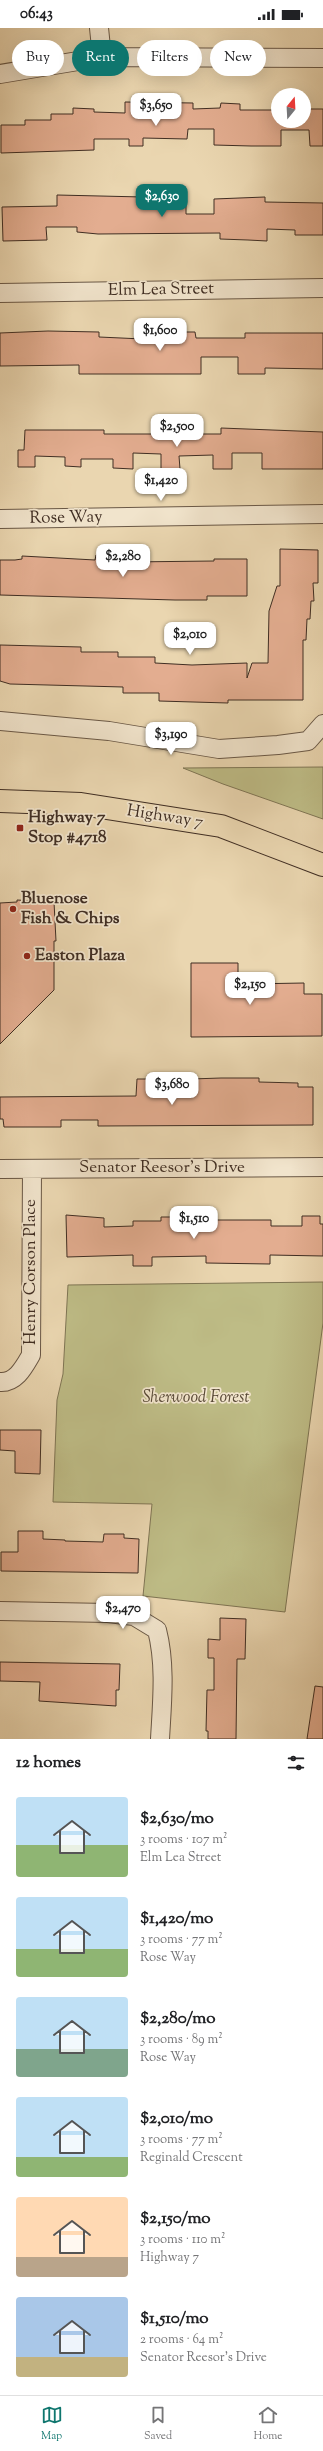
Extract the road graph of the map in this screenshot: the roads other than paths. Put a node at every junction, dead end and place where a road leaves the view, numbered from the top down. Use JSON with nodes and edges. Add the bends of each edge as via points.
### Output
{"nodes":[{"id":1,"x":99,"y":28,"type":"edge"},
{"id":2,"x":100,"y":40,"type":"edge"},
{"id":3,"x":129,"y":57,"type":"edge"},
{"id":4,"x":323,"y":58,"type":"edge"},
{"id":5,"x":72,"y":62,"type":"edge"},
{"id":6,"x":0,"y":74,"type":"edge"},
{"id":7,"x":323,"y":288,"type":"edge"},
{"id":8,"x":0,"y":293,"type":"edge"},
{"id":9,"x":323,"y":514,"type":"edge"},
{"id":10,"x":0,"y":519,"type":"edge"},
{"id":11,"x":0,"y":721,"type":"edge"},
{"id":12,"x":323,"y":724,"type":"edge"},
{"id":13,"x":0,"y":801,"type":"edge"},
{"id":14,"x":323,"y":865,"type":"edge"},
{"id":15,"x":323,"y":1167,"type":"edge"},
{"id":16,"x":32,"y":1169,"type":"junction"},
{"id":17,"x":0,"y":1170,"type":"edge"},
{"id":18,"x":0,"y":1382,"type":"edge"},
{"id":19,"x":0,"y":1611,"type":"edge"},
{"id":20,"x":160,"y":1739,"type":"edge"}],
"edges":[{"from":1,"to":2,"type":"street"},
{"from":3,"to":4,"type":"street"},
{"from":5,"to":6,"type":"street"},
{"from":7,"to":8,"type":"street","name":"Elm Lea Street"},
{"from":9,"to":10,"type":"street","name":"Rose Way"},
{"from":11,"to":12,"type":"street","via":[[109,731],[219,749],[308,741]]},
{"from":13,"to":14,"type":"main road","name":"Highway 7","via":[[81,804],[221,826]]},
{"from":15,"to":16,"type":"street","name":"Senator Reesor's Drive"},
{"from":16,"to":17,"type":"street","name":"Senator Reesor's Drive"},
{"from":16,"to":18,"type":"street","name":"Henry Corson Place","via":[[31,1355],[14,1378]]},
{"from":19,"to":20,"type":"street","via":[[108,1613],[134,1616],[157,1630],[162,1648]]}]}
